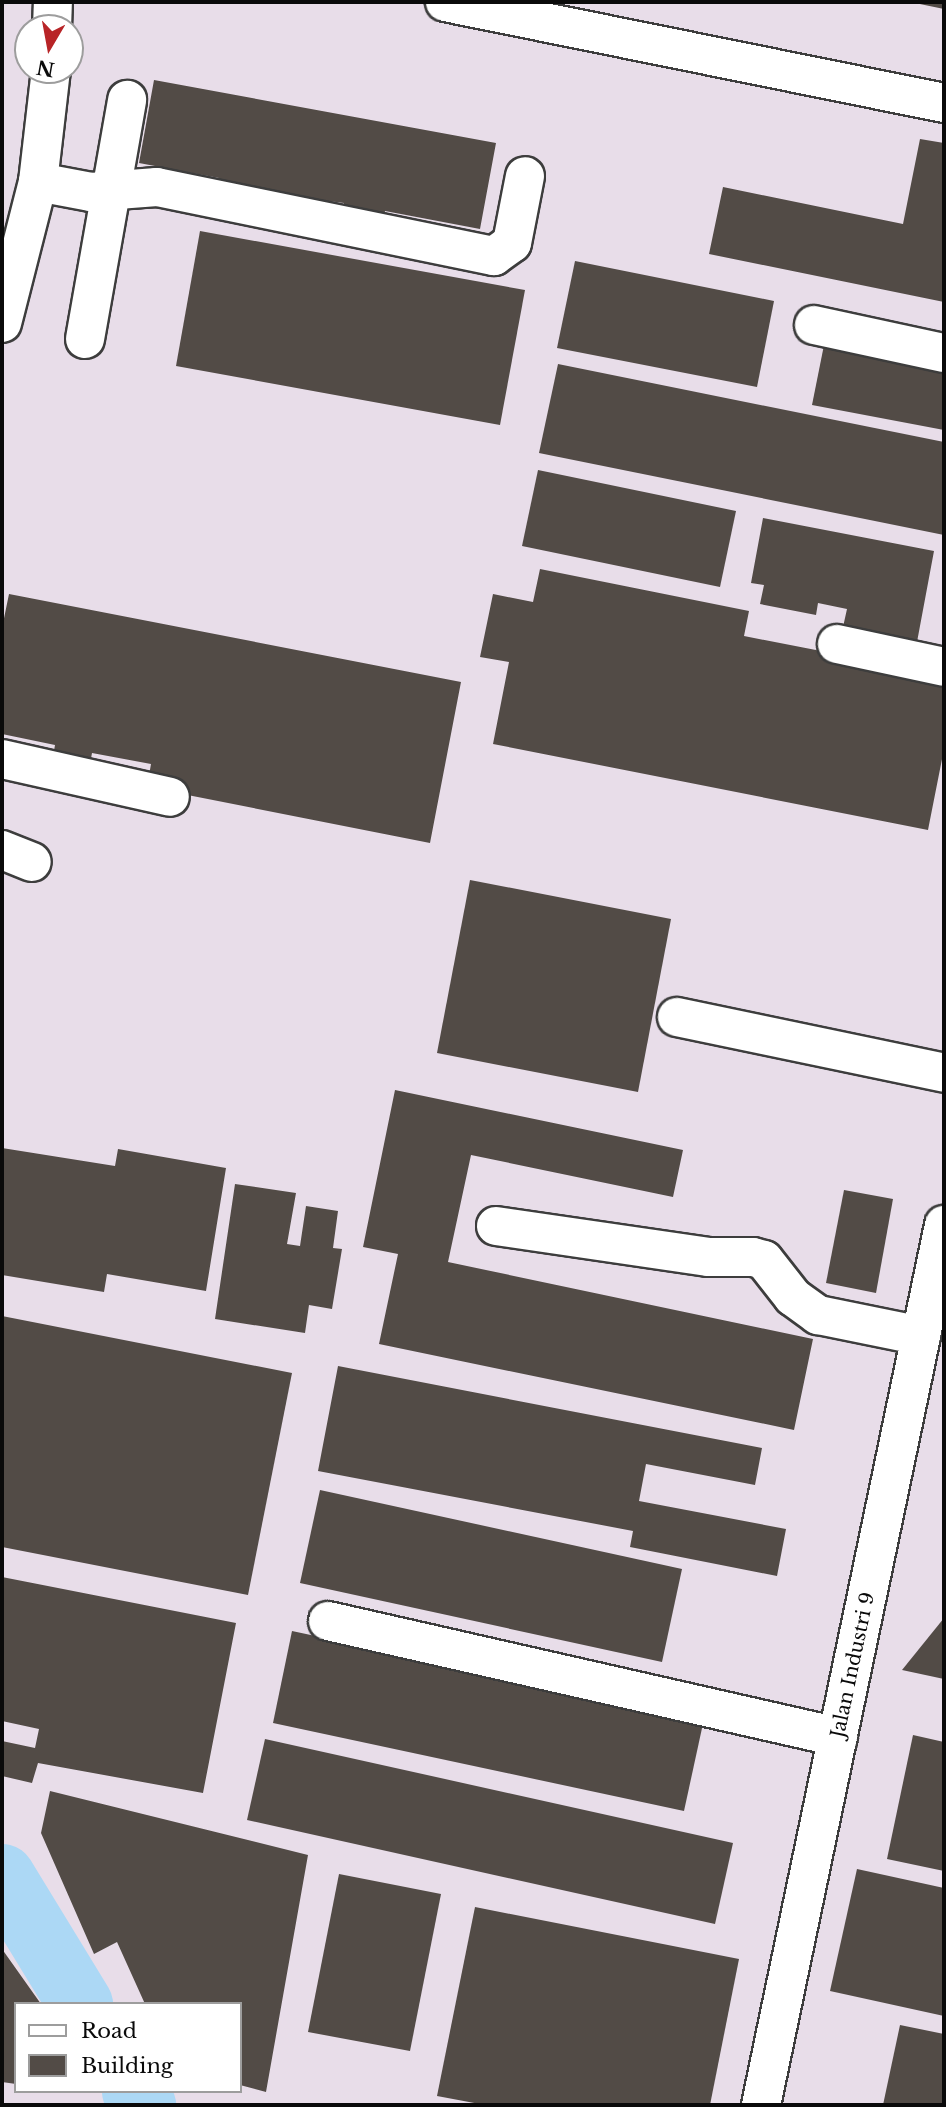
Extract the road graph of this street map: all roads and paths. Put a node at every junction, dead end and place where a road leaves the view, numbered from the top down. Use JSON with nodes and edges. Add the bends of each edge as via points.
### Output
{"nodes":[{"id":1,"x":445,"y":2,"type":"edge"},
{"id":2,"x":49,"y":84,"type":"edge"},
{"id":3,"x":127,"y":100,"type":"dead end"},
{"id":4,"x":944,"y":103,"type":"edge"},
{"id":5,"x":525,"y":176,"type":"dead end"},
{"id":6,"x":38,"y":182,"type":"junction"},
{"id":7,"x":111,"y":191,"type":"junction"},
{"id":8,"x":2,"y":323,"type":"edge"},
{"id":9,"x":814,"y":325,"type":"dead end"},
{"id":10,"x":85,"y":339,"type":"dead end"},
{"id":11,"x":944,"y":353,"type":"edge"},
{"id":12,"x":837,"y":645,"type":"dead end"},
{"id":13,"x":944,"y":667,"type":"edge"},
{"id":14,"x":2,"y":759,"type":"edge"},
{"id":15,"x":170,"y":797,"type":"dead end"},
{"id":16,"x":677,"y":1017,"type":"dead end"},
{"id":17,"x":944,"y":1073,"type":"edge"},
{"id":18,"x":944,"y":1225,"type":"edge"},
{"id":19,"x":496,"y":1226,"type":"dead end"},
{"id":20,"x":921,"y":1336,"type":"junction"},
{"id":21,"x":328,"y":1621,"type":"dead end"},
{"id":22,"x":838,"y":1737,"type":"junction"},
{"id":23,"x":761,"y":2105,"type":"edge"}],
"edges":[{"from":1,"to":4,"type":"street"},
{"from":2,"to":6,"type":"street"},
{"from":3,"to":7,"type":"street"},
{"from":5,"to":7,"type":"street","via":[[512,243],[494,256],[157,187]]},
{"from":6,"to":7,"type":"street"},
{"from":6,"to":8,"type":"street"},
{"from":7,"to":10,"type":"street"},
{"from":9,"to":11,"type":"street"},
{"from":12,"to":13,"type":"street"},
{"from":14,"to":15,"type":"street"},
{"from":16,"to":17,"type":"street"},
{"from":18,"to":20,"type":"street","name":"Jalan Industri 9"},
{"from":19,"to":20,"type":"street","via":[[708,1257],[753,1257],[773,1269],[811,1311]]},
{"from":20,"to":22,"type":"street","name":"Jalan Industri 9"},
{"from":21,"to":22,"type":"street"},
{"from":22,"to":23,"type":"street","name":"Jalan Industri 9"}]}
